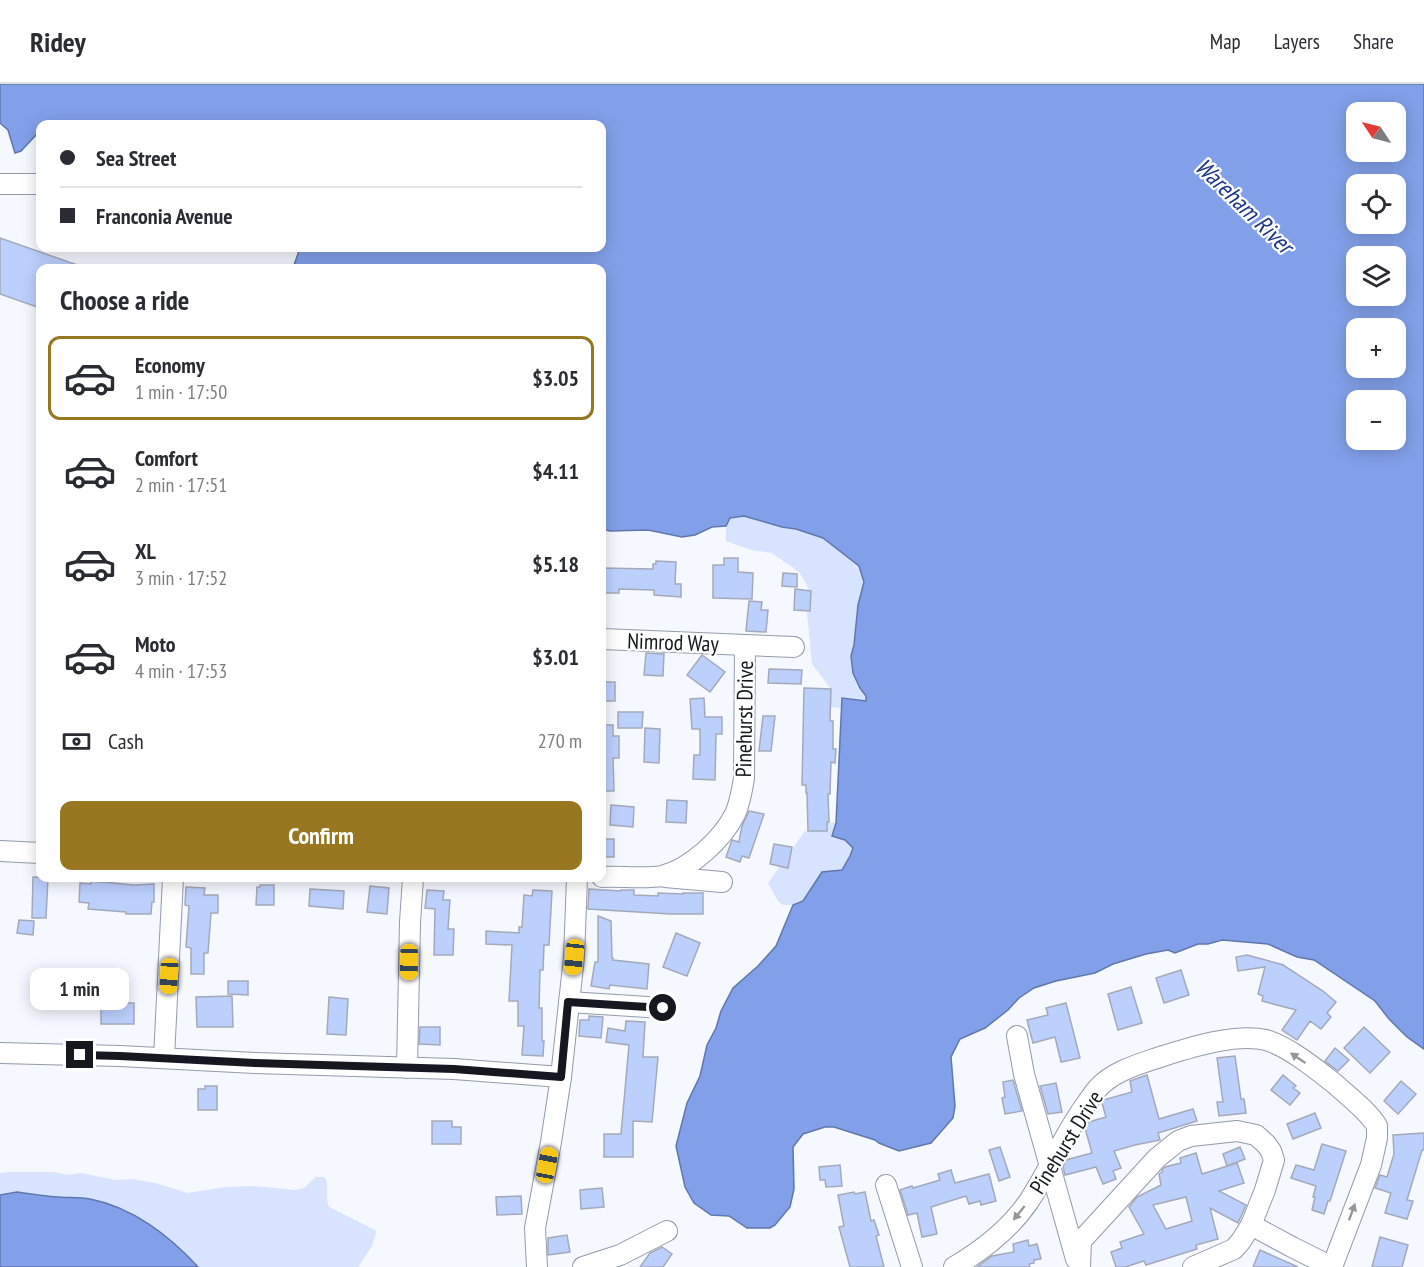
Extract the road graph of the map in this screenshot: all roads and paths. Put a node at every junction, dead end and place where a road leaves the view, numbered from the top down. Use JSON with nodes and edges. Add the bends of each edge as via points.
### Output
{"nodes":[{"id":1,"x":0,"y":184,"type":"edge"},
{"id":2,"x":36,"y":184,"type":"edge"},
{"id":3,"x":606,"y":639,"type":"edge"},
{"id":4,"x":745,"y":645,"type":"junction"},
{"id":5,"x":794,"y":647,"type":"dead end"},
{"id":6,"x":0,"y":851,"type":"edge"},
{"id":7,"x":36,"y":853,"type":"edge"},
{"id":8,"x":660,"y":876,"type":"junction"},
{"id":9,"x":606,"y":877,"type":"edge"},
{"id":10,"x":173,"y":882,"type":"edge"},
{"id":11,"x":413,"y":882,"type":"edge"},
{"id":12,"x":577,"y":882,"type":"edge"},
{"id":13,"x":722,"y":882,"type":"dead end"},
{"id":14,"x":568,"y":1002,"type":"junction"},
{"id":15,"x":663,"y":1008,"type":"dead end"},
{"id":16,"x":1017,"y":1036,"type":"dead end"},
{"id":17,"x":0,"y":1053,"type":"edge"},
{"id":18,"x":164,"y":1058,"type":"junction"},
{"id":19,"x":407,"y":1068,"type":"junction"},
{"id":20,"x":561,"y":1077,"type":"junction"},
{"id":21,"x":1050,"y":1163,"type":"junction"},
{"id":22,"x":886,"y":1185,"type":"dead end"},
{"id":23,"x":1251,"y":1225,"type":"junction"},
{"id":24,"x":667,"y":1231,"type":"dead end"},
{"id":25,"x":537,"y":1267,"type":"edge"},
{"id":26,"x":583,"y":1267,"type":"edge"},
{"id":27,"x":912,"y":1267,"type":"edge"},
{"id":28,"x":954,"y":1267,"type":"edge"},
{"id":29,"x":1079,"y":1267,"type":"edge"},
{"id":30,"x":1194,"y":1267,"type":"edge"},
{"id":31,"x":1332,"y":1267,"type":"edge"}],
"edges":[{"from":1,"to":2,"type":"street"},
{"from":3,"to":4,"type":"street","name":"Nimrod Way"},
{"from":4,"to":5,"type":"street","name":"Nimrod Way"},
{"from":4,"to":8,"type":"street","name":"Pinehurst Drive","via":[[744,778],[737,808],[721,835],[696,859]]},
{"from":6,"to":7,"type":"street"},
{"from":8,"to":9,"type":"street","name":"Pinehurst Drive"},
{"from":8,"to":13,"type":"street"},
{"from":10,"to":18,"type":"street"},
{"from":11,"to":19,"type":"street"},
{"from":12,"to":14,"type":"street"},
{"from":14,"to":15,"type":"street"},
{"from":14,"to":20,"type":"street"},
{"from":16,"to":21,"type":"street"},
{"from":17,"to":18,"type":"street"},
{"from":18,"to":19,"type":"street"},
{"from":19,"to":20,"type":"street"},
{"from":20,"to":25,"type":"street","via":[[537,1215]]},
{"from":21,"to":28,"type":"street","name":"Pinehurst Drive","one_way":true,"via":[[1029,1200],[1008,1226]]},
{"from":21,"to":29,"type":"street"},
{"from":31,"to":21,"type":"street","name":"Pinehurst Drive","one_way":true,"via":[[1371,1165],[1377,1126],[1329,1080],[1270,1042],[1242,1039],[1186,1048],[1116,1074],[1090,1098]]},
{"from":22,"to":27,"type":"street"},
{"from":23,"to":29,"type":"street","via":[[1273,1165],[1273,1155],[1266,1143],[1260,1137],[1237,1131],[1191,1136],[1178,1140],[1157,1158],[1081,1241]]},
{"from":23,"to":30,"type":"street","via":[[1234,1249]]},
{"from":23,"to":31,"type":"street"},
{"from":24,"to":26,"type":"street","via":[[620,1255]]}]}
